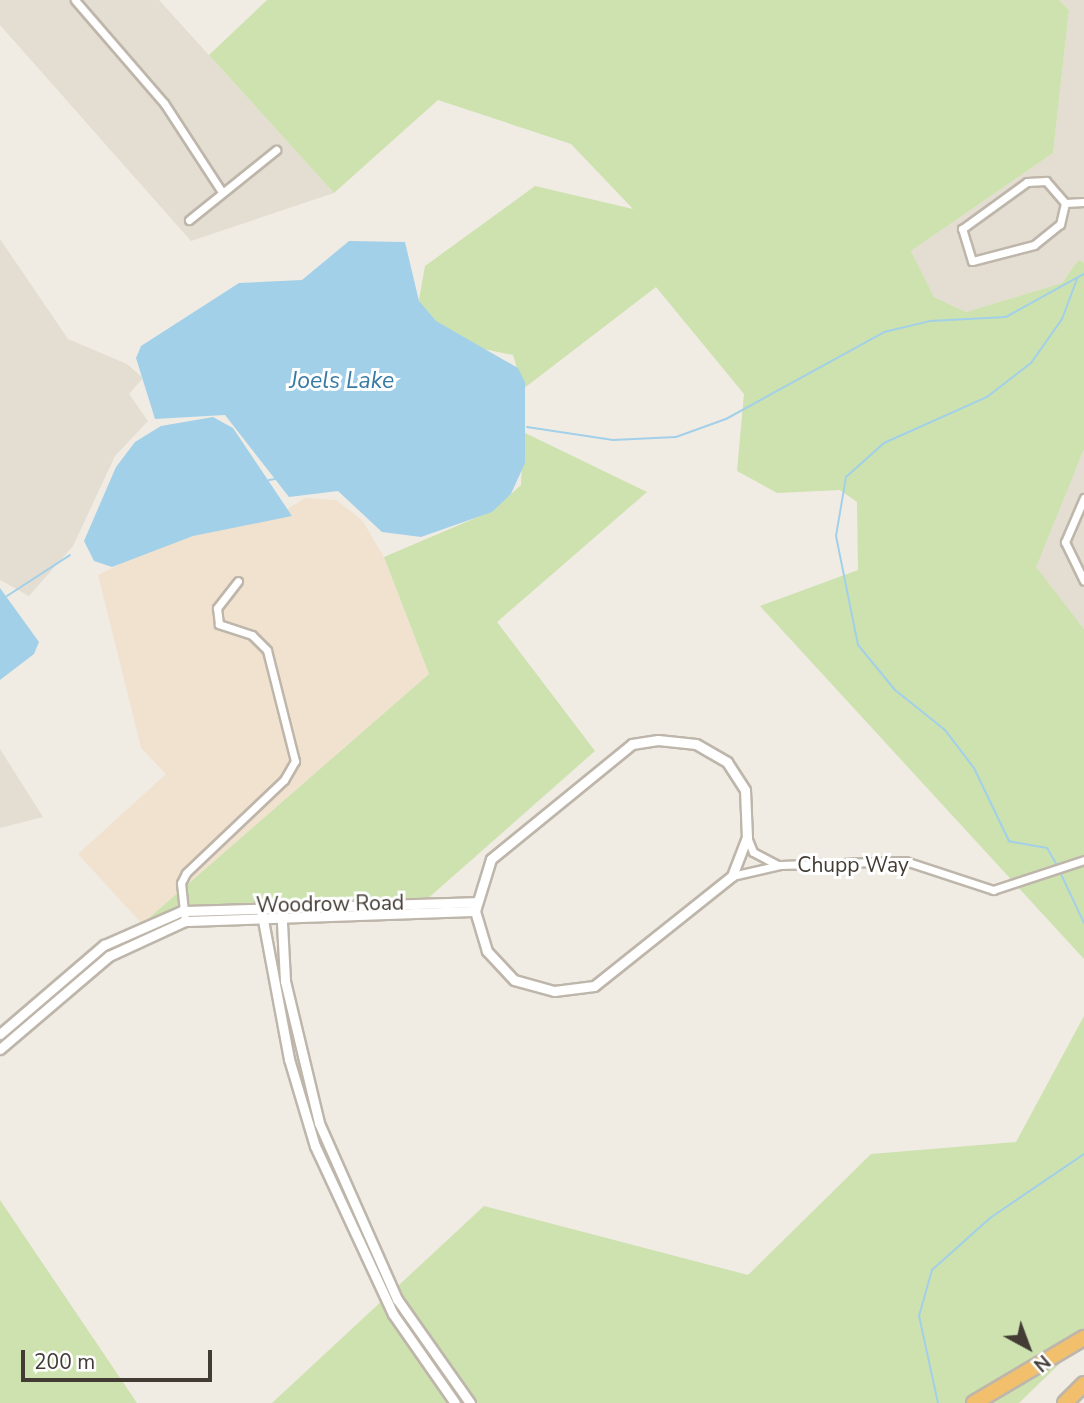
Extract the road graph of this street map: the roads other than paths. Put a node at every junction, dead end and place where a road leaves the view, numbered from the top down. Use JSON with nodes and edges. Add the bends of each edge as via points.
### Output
{"nodes":[{"id":1,"x":75,"y":0,"type":"edge"},
{"id":2,"x":276,"y":150,"type":"dead end"},
{"id":3,"x":222,"y":192,"type":"junction"},
{"id":4,"x":1084,"y":202,"type":"edge"},
{"id":5,"x":1065,"y":203,"type":"junction"},
{"id":6,"x":189,"y":220,"type":"dead end"},
{"id":7,"x":1084,"y":498,"type":"edge"},
{"id":8,"x":238,"y":581,"type":"dead end"},
{"id":9,"x":1084,"y":581,"type":"edge"},
{"id":10,"x":747,"y":837,"type":"junction"},
{"id":11,"x":1084,"y":860,"type":"edge"},
{"id":12,"x":780,"y":864,"type":"junction"},
{"id":13,"x":732,"y":876,"type":"junction"},
{"id":14,"x":476,"y":907,"type":"junction"},
{"id":15,"x":260,"y":909,"type":"junction"},
{"id":16,"x":281,"y":909,"type":"junction"},
{"id":17,"x":183,"y":916,"type":"junction"},
{"id":18,"x":0,"y":1034,"type":"edge"},
{"id":19,"x":0,"y":1049,"type":"edge"},
{"id":20,"x":1084,"y":1338,"type":"edge"},
{"id":21,"x":1084,"y":1384,"type":"edge"},
{"id":22,"x":980,"y":1401,"type":"edge"},
{"id":23,"x":455,"y":1403,"type":"edge"},
{"id":24,"x":470,"y":1403,"type":"edge"},
{"id":25,"x":1065,"y":1403,"type":"edge"}],
"edges":[{"from":1,"to":3,"type":"street","via":[[164,103]]},
{"from":2,"to":3,"type":"street"},
{"from":3,"to":6,"type":"street"},
{"from":4,"to":5,"type":"street"},
{"from":5,"to":5,"type":"street","via":[[1046,181],[1027,182],[962,229],[972,261],[1034,245],[1060,224]]},
{"from":7,"to":9,"type":"street","via":[[1065,542]]},
{"from":8,"to":17,"type":"street","via":[[217,608],[219,624],[251,635],[267,650],[295,761],[284,780],[187,873]]},
{"from":10,"to":12,"type":"street","via":[[753,852]]},
{"from":10,"to":13,"type":"street"},
{"from":10,"to":14,"type":"street","via":[[745,790],[727,762],[696,744],[632,744],[491,859]]},
{"from":11,"to":12,"type":"street","name":"Chupp Way","via":[[993,890],[905,860]]},
{"from":12,"to":13,"type":"street","name":"Chupp Way"},
{"from":13,"to":14,"type":"street","via":[[594,986],[554,991],[514,980],[487,951]]},
{"from":14,"to":16,"type":"street","name":"Woodrow Road"},
{"from":15,"to":16,"type":"street","name":"Woodrow Road"},
{"from":15,"to":17,"type":"street","name":"Woodrow Road"},
{"from":15,"to":23,"type":"street","via":[[315,1146],[393,1314]]},
{"from":16,"to":24,"type":"street","via":[[285,981],[333,1158],[397,1299]]},
{"from":17,"to":18,"type":"street","name":"Woodrow Road","via":[[104,945]]},
{"from":17,"to":19,"type":"street","name":"Woodrow Road","via":[[109,956]]},
{"from":20,"to":22,"type":"highway"},
{"from":21,"to":25,"type":"highway"}]}
